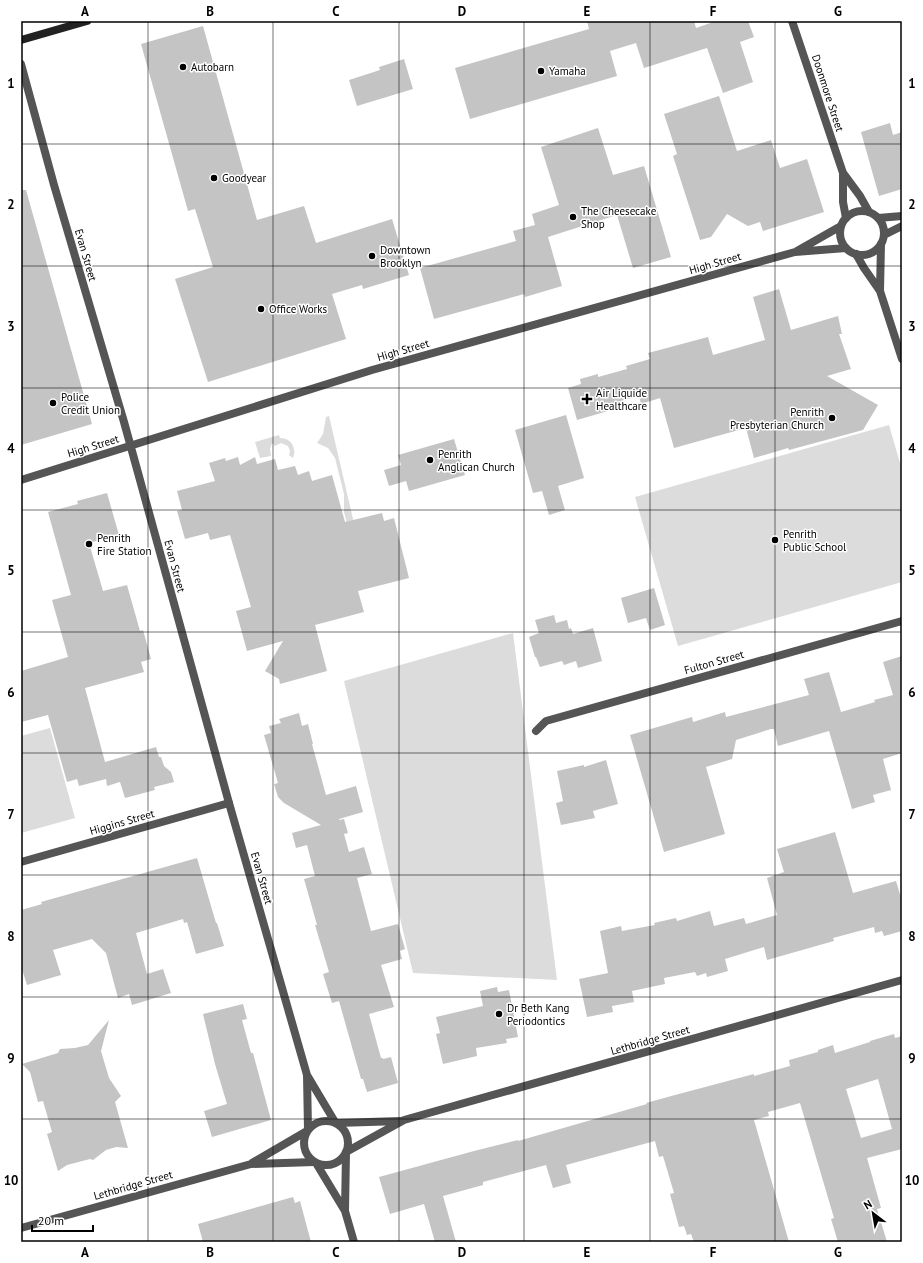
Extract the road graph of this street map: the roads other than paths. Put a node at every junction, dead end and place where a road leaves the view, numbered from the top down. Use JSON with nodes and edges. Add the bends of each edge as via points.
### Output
{"nodes":[{"id":1,"x":87,"y":21,"type":"edge"},
{"id":2,"x":792,"y":21,"type":"edge"},
{"id":3,"x":21,"y":40,"type":"edge"},
{"id":4,"x":21,"y":64,"type":"edge"},
{"id":5,"x":843,"y":173,"type":"junction"},
{"id":6,"x":869,"y":212,"type":"junction"},
{"id":7,"x":902,"y":216,"type":"edge"},
{"id":8,"x":846,"y":218,"type":"junction"},
{"id":9,"x":878,"y":218,"type":"junction"},
{"id":10,"x":841,"y":226,"type":"junction"},
{"id":11,"x":902,"y":226,"type":"edge"},
{"id":12,"x":884,"y":235,"type":"junction"},
{"id":13,"x":880,"y":244,"type":"junction"},
{"id":14,"x":846,"y":248,"type":"junction"},
{"id":15,"x":795,"y":252,"type":"junction"},
{"id":16,"x":856,"y":254,"type":"junction"},
{"id":17,"x":880,"y":292,"type":"junction"},
{"id":18,"x":902,"y":359,"type":"edge"},
{"id":19,"x":130,"y":446,"type":"junction"},
{"id":20,"x":21,"y":480,"type":"edge"},
{"id":21,"x":902,"y":621,"type":"edge"},
{"id":22,"x":536,"y":731,"type":"dead end"},
{"id":23,"x":229,"y":803,"type":"junction"},
{"id":24,"x":21,"y":862,"type":"edge"},
{"id":25,"x":902,"y":980,"type":"edge"},
{"id":26,"x":307,"y":1075,"type":"junction"},
{"id":27,"x":404,"y":1120,"type":"junction"},
{"id":28,"x":335,"y":1122,"type":"junction"},
{"id":29,"x":307,"y":1131,"type":"junction"},
{"id":30,"x":346,"y":1153,"type":"junction"},
{"id":31,"x":315,"y":1162,"type":"junction"},
{"id":32,"x":251,"y":1164,"type":"junction"},
{"id":33,"x":345,"y":1211,"type":"junction"},
{"id":34,"x":21,"y":1228,"type":"edge"},
{"id":35,"x":354,"y":1242,"type":"edge"}],
"edges":[{"from":1,"to":3,"type":"main road"},
{"from":2,"to":5,"type":"street","name":"Doonmore Street"},
{"from":4,"to":19,"type":"street","name":"Evan Street"},
{"from":5,"to":6,"type":"street","name":"Doonmore Street"},
{"from":5,"to":8,"type":"street","name":"Doonmore Street"},
{"from":6,"to":8,"type":"street","via":[[857,211]]},
{"from":6,"to":9,"type":"street"},
{"from":7,"to":9,"type":"street"},
{"from":8,"to":10,"type":"street"},
{"from":9,"to":12,"type":"street","via":[[884,228]]},
{"from":10,"to":14,"type":"street","via":[[840,238]]},
{"from":10,"to":15,"type":"street","name":"High Street"},
{"from":11,"to":12,"type":"street"},
{"from":12,"to":13,"type":"street"},
{"from":13,"to":16,"type":"street","via":[[870,253]]},
{"from":13,"to":17,"type":"street"},
{"from":14,"to":15,"type":"street","name":"High Street"},
{"from":14,"to":16,"type":"street"},
{"from":15,"to":19,"type":"street","name":"High Street","via":[[380,368]]},
{"from":16,"to":17,"type":"street"},
{"from":17,"to":18,"type":"street"},
{"from":19,"to":20,"type":"street","name":"High Street"},
{"from":19,"to":23,"type":"street","name":"Evan Street"},
{"from":21,"to":22,"type":"street","name":"Fulton Street","via":[[546,721]]},
{"from":23,"to":24,"type":"street","name":"Higgins Street"},
{"from":23,"to":26,"type":"street","name":"Evan Street"},
{"from":25,"to":27,"type":"street","name":"Lethbridge Street"},
{"from":26,"to":28,"type":"street","name":"Evan Street"},
{"from":26,"to":29,"type":"street","name":"Evan Street"},
{"from":27,"to":28,"type":"street","name":"Lethbridge Street"},
{"from":27,"to":30,"type":"street","name":"Lethbridge Street"},
{"from":28,"to":29,"type":"street","via":[[323,1121]]},
{"from":28,"to":30,"type":"street","via":[[342,1127],[348,1139]]},
{"from":29,"to":31,"type":"street","via":[[305,1151]]},
{"from":29,"to":32,"type":"street","name":"Lethbridge Street"},
{"from":30,"to":31,"type":"street","via":[[336,1163],[322,1165]]},
{"from":30,"to":33,"type":"street"},
{"from":31,"to":32,"type":"street","name":"Lethbridge Street"},
{"from":31,"to":33,"type":"street"},
{"from":32,"to":34,"type":"street","name":"Lethbridge Street"},
{"from":33,"to":35,"type":"street"}]}
